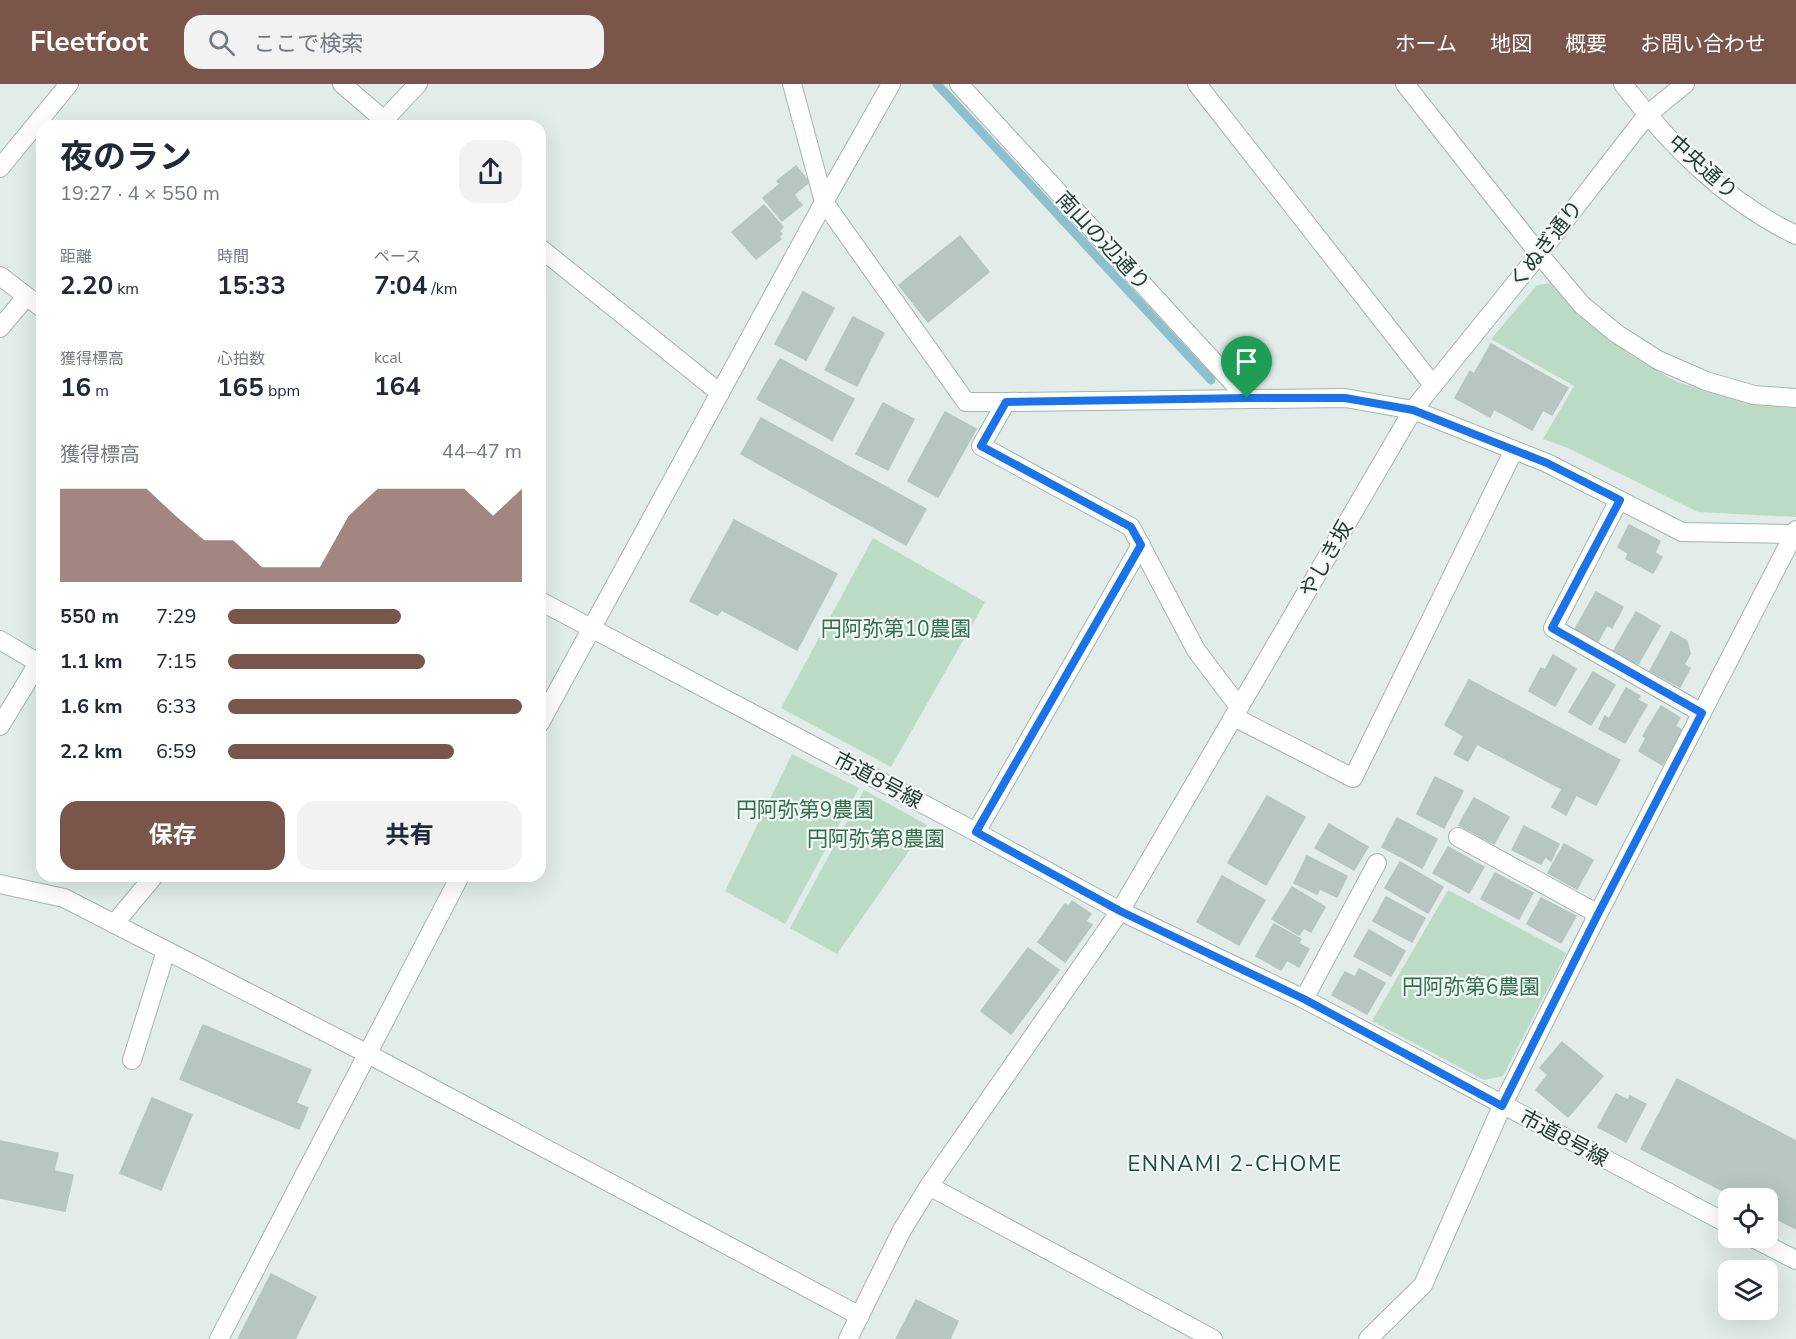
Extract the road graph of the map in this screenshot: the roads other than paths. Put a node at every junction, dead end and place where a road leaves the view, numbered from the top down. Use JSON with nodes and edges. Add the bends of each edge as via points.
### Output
{"nodes":[{"id":1,"x":69,"y":84,"type":"edge"},
{"id":2,"x":342,"y":84,"type":"edge"},
{"id":3,"x":418,"y":84,"type":"edge"},
{"id":4,"x":792,"y":84,"type":"edge"},
{"id":5,"x":891,"y":84,"type":"edge"},
{"id":6,"x":959,"y":84,"type":"edge"},
{"id":7,"x":1197,"y":84,"type":"edge"},
{"id":8,"x":1405,"y":84,"type":"edge"},
{"id":9,"x":1623,"y":84,"type":"edge"},
{"id":10,"x":1685,"y":84,"type":"edge"},
{"id":11,"x":1647,"y":115,"type":"junction"},
{"id":12,"x":39,"y":120,"type":"edge"},
{"id":13,"x":384,"y":120,"type":"edge"},
{"id":14,"x":389,"y":120,"type":"edge"},
{"id":15,"x":36,"y":124,"type":"edge"},
{"id":16,"x":0,"y":168,"type":"edge"},
{"id":17,"x":824,"y":202,"type":"junction"},
{"id":18,"x":1796,"y":235,"type":"edge"},
{"id":19,"x":546,"y":253,"type":"edge"},
{"id":20,"x":1539,"y":254,"type":"junction"},
{"id":21,"x":0,"y":276,"type":"edge"},
{"id":22,"x":26,"y":297,"type":"junction"},
{"id":23,"x":36,"y":304,"type":"edge"},
{"id":24,"x":0,"y":328,"type":"edge"},
{"id":25,"x":1434,"y":385,"type":"junction"},
{"id":26,"x":720,"y":393,"type":"junction"},
{"id":27,"x":1247,"y":398,"type":"junction"},
{"id":28,"x":1796,"y":398,"type":"edge"},
{"id":29,"x":1006,"y":402,"type":"junction"},
{"id":30,"x":1413,"y":410,"type":"junction"},
{"id":31,"x":1514,"y":450,"type":"junction"},
{"id":32,"x":1620,"y":500,"type":"junction"},
{"id":33,"x":1795,"y":532,"type":"edge"},
{"id":34,"x":1141,"y":545,"type":"junction"},
{"id":35,"x":546,"y":604,"type":"edge"},
{"id":36,"x":591,"y":628,"type":"junction"},
{"id":37,"x":0,"y":640,"type":"edge"},
{"id":38,"x":36,"y":658,"type":"edge"},
{"id":39,"x":36,"y":667,"type":"edge"},
{"id":40,"x":546,"y":712,"type":"edge"},
{"id":41,"x":1237,"y":712,"type":"junction"},
{"id":42,"x":1702,"y":713,"type":"junction"},
{"id":43,"x":0,"y":726,"type":"edge"},
{"id":44,"x":976,"y":832,"type":"junction"},
{"id":45,"x":1458,"y":837,"type":"dead end"},
{"id":46,"x":1377,"y":863,"type":"dead end"},
{"id":47,"x":149,"y":882,"type":"edge"},
{"id":48,"x":457,"y":882,"type":"edge"},
{"id":49,"x":0,"y":884,"type":"edge"},
{"id":50,"x":1120,"y":911,"type":"junction"},
{"id":51,"x":1598,"y":914,"type":"junction"},
{"id":52,"x":114,"y":924,"type":"junction"},
{"id":53,"x":166,"y":951,"type":"junction"},
{"id":54,"x":1304,"y":999,"type":"junction"},
{"id":55,"x":368,"y":1054,"type":"junction"},
{"id":56,"x":132,"y":1060,"type":"dead end"},
{"id":57,"x":1502,"y":1106,"type":"junction"},
{"id":58,"x":929,"y":1186,"type":"junction"},
{"id":59,"x":1718,"y":1219,"type":"edge"},
{"id":60,"x":1773,"y":1248,"type":"edge"},
{"id":61,"x":1796,"y":1260,"type":"edge"},
{"id":62,"x":860,"y":1316,"type":"junction"},
{"id":63,"x":219,"y":1339,"type":"edge"},
{"id":64,"x":848,"y":1339,"type":"edge"},
{"id":65,"x":1213,"y":1339,"type":"edge"},
{"id":66,"x":1368,"y":1339,"type":"edge"}],
"edges":[{"from":1,"to":12,"type":"street"},
{"from":2,"to":13,"type":"street"},
{"from":3,"to":14,"type":"street"},
{"from":4,"to":17,"type":"street"},
{"from":5,"to":17,"type":"street"},
{"from":6,"to":27,"type":"street","name":"南山の辺通り"},
{"from":7,"to":25,"type":"street"},
{"from":8,"to":20,"type":"street"},
{"from":9,"to":11,"type":"street","name":"中央通り"},
{"from":10,"to":11,"type":"street","name":"くぬぎ通り"},
{"from":11,"to":18,"type":"street","name":"中央通り","via":[[1710,178]]},
{"from":11,"to":20,"type":"street","name":"くぬぎ通り"},
{"from":15,"to":16,"type":"street"},
{"from":17,"to":26,"type":"street"},
{"from":17,"to":29,"type":"street","via":[[966,402]]},
{"from":19,"to":26,"type":"street"},
{"from":20,"to":25,"type":"street","name":"くぬぎ通り"},
{"from":20,"to":28,"type":"street","via":[[1582,305],[1658,360],[1706,381],[1754,395]]},
{"from":21,"to":22,"type":"street"},
{"from":22,"to":23,"type":"street"},
{"from":22,"to":24,"type":"street"},
{"from":25,"to":30,"type":"street","name":"くぬぎ通り"},
{"from":26,"to":36,"type":"street"},
{"from":27,"to":29,"type":"street"},
{"from":27,"to":30,"type":"street","via":[[1345,398]]},
{"from":29,"to":34,"type":"street","via":[[981,446],[1131,527]]},
{"from":30,"to":31,"type":"street"},
{"from":30,"to":41,"type":"street","name":"やしき坂"},
{"from":31,"to":32,"type":"street"},
{"from":31,"to":41,"type":"street","via":[[1353,778]]},
{"from":32,"to":33,"type":"street","via":[[1682,532]]},
{"from":32,"to":42,"type":"street","via":[[1552,628]]},
{"from":33,"to":42,"type":"street"},
{"from":34,"to":41,"type":"street","via":[[1196,650]]},
{"from":34,"to":44,"type":"street"},
{"from":35,"to":36,"type":"street","name":"市道8号線"},
{"from":36,"to":40,"type":"street"},
{"from":36,"to":44,"type":"street","name":"市道8号線"},
{"from":37,"to":38,"type":"street"},
{"from":39,"to":43,"type":"street"},
{"from":41,"to":50,"type":"street","name":"やしき坂"},
{"from":42,"to":51,"type":"street"},
{"from":44,"to":50,"type":"street","name":"市道8号線"},
{"from":45,"to":51,"type":"street"},
{"from":46,"to":54,"type":"street"},
{"from":47,"to":52,"type":"street"},
{"from":48,"to":55,"type":"street"},
{"from":49,"to":52,"type":"street","via":[[64,898]]},
{"from":50,"to":54,"type":"street","name":"市道8号線"},
{"from":50,"to":58,"type":"street","name":"やしき坂"},
{"from":51,"to":57,"type":"street"},
{"from":52,"to":53,"type":"street"},
{"from":53,"to":55,"type":"street"},
{"from":53,"to":56,"type":"street"},
{"from":54,"to":57,"type":"street","name":"市道8号線"},
{"from":55,"to":62,"type":"street"},
{"from":55,"to":63,"type":"street"},
{"from":57,"to":59,"type":"street","name":"市道8号線"},
{"from":57,"to":66,"type":"street","via":[[1423,1285]]},
{"from":58,"to":62,"type":"street","name":"やしき坂","via":[[902,1230]]},
{"from":58,"to":65,"type":"street"},
{"from":60,"to":61,"type":"street"},
{"from":62,"to":64,"type":"street","name":"やしき坂"}]}
